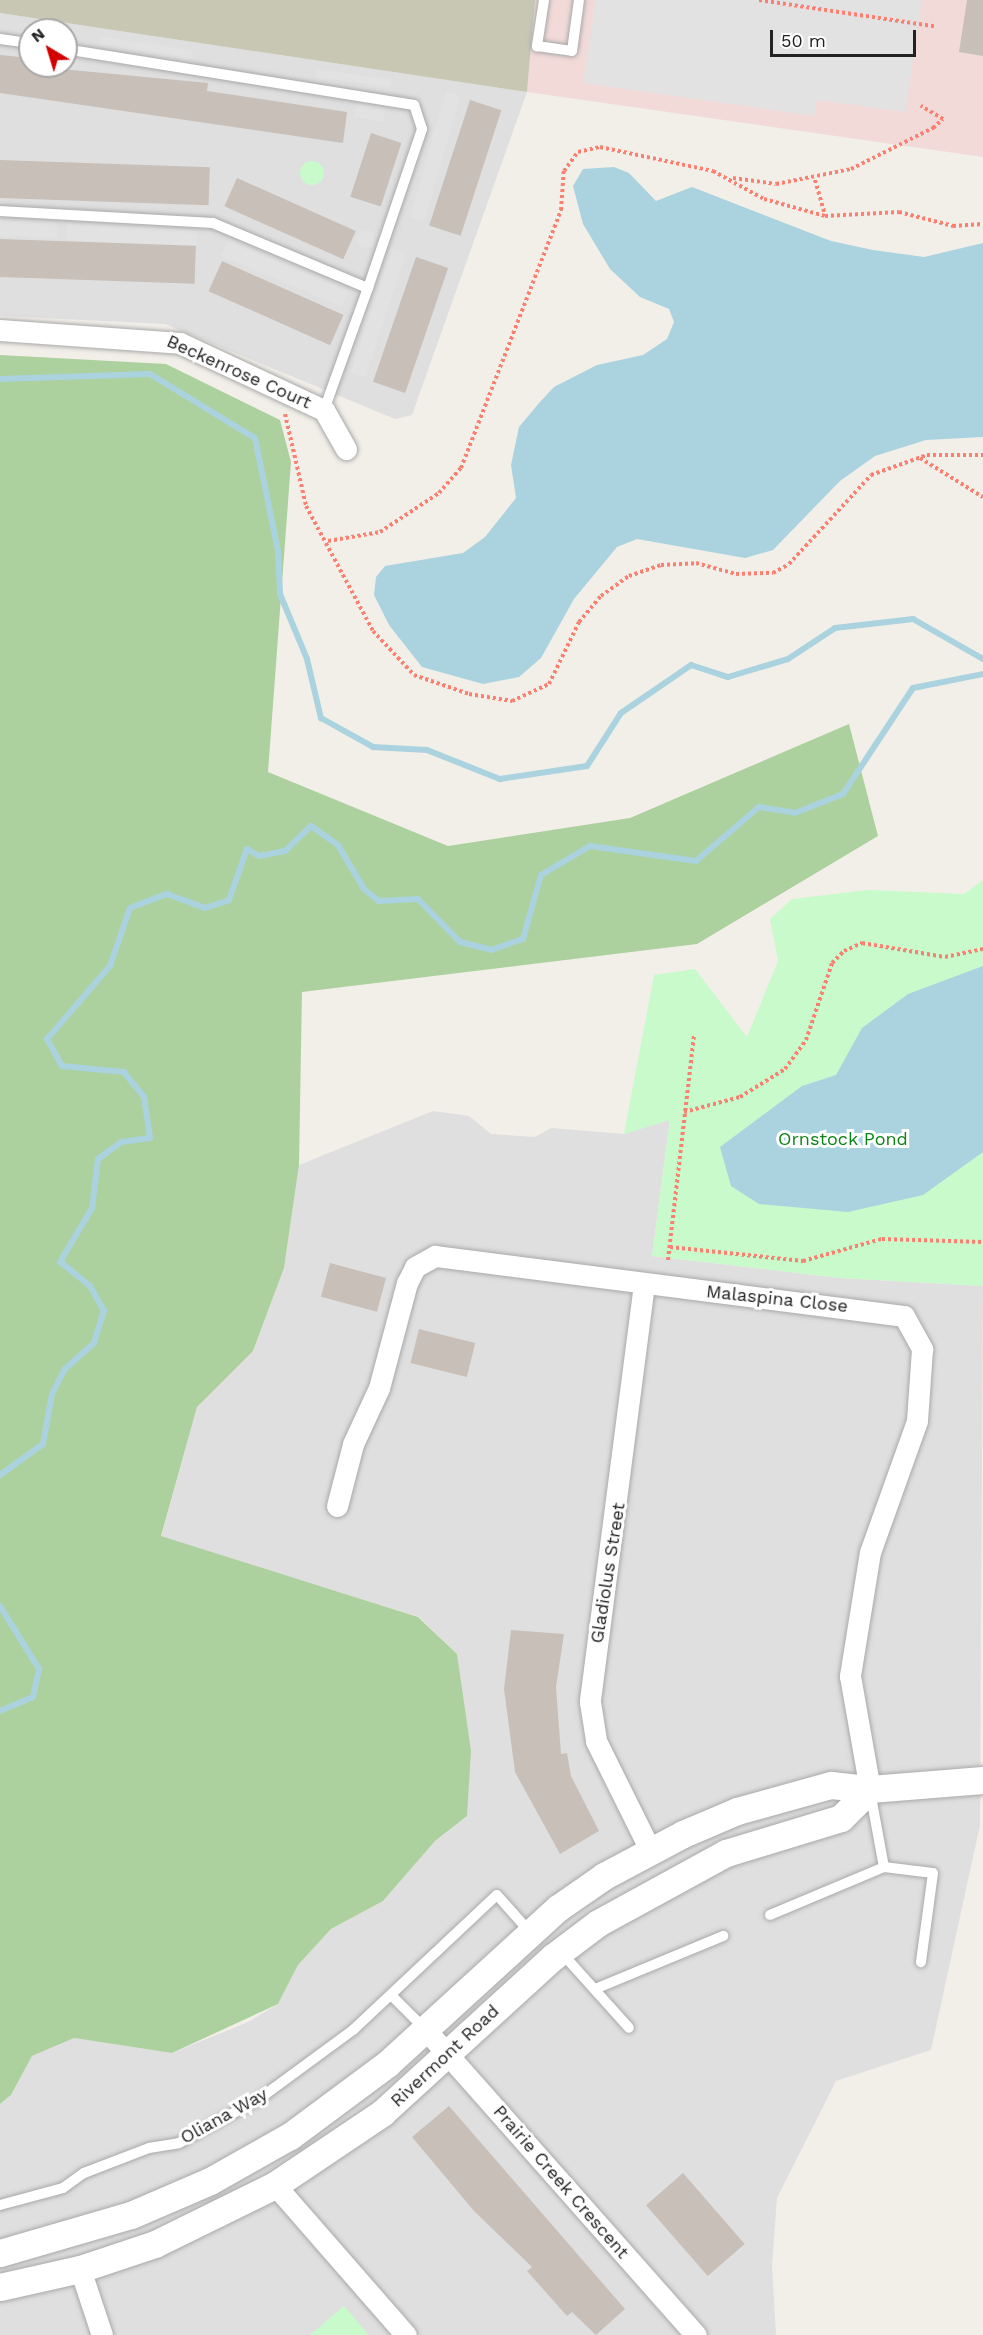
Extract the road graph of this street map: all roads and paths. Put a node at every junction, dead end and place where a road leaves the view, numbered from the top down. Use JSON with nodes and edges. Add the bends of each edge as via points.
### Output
{"nodes":[{"id":1,"x":544,"y":0,"type":"edge"},
{"id":2,"x":579,"y":0,"type":"edge"},
{"id":3,"x":759,"y":0,"type":"edge"},
{"id":4,"x":934,"y":26,"type":"dead end"},
{"id":5,"x":0,"y":39,"type":"edge"},
{"id":6,"x":18,"y":42,"type":"edge"},
{"id":7,"x":78,"y":51,"type":"edge"},
{"id":8,"x":921,"y":106,"type":"dead end"},
{"id":9,"x":730,"y":178,"type":"junction"},
{"id":10,"x":815,"y":180,"type":"junction"},
{"id":11,"x":0,"y":211,"type":"edge"},
{"id":12,"x":825,"y":216,"type":"junction"},
{"id":13,"x":983,"y":224,"type":"edge"},
{"id":14,"x":368,"y":288,"type":"junction"},
{"id":15,"x":0,"y":330,"type":"edge"},
{"id":16,"x":280,"y":408,"type":"dead end"},
{"id":17,"x":324,"y":410,"type":"junction"},
{"id":18,"x":346,"y":449,"type":"dead end"},
{"id":19,"x":983,"y":455,"type":"edge"},
{"id":20,"x":920,"y":458,"type":"junction"},
{"id":21,"x":983,"y":497,"type":"edge"},
{"id":22,"x":328,"y":541,"type":"junction"},
{"id":23,"x":983,"y":949,"type":"edge"},
{"id":24,"x":694,"y":1035,"type":"dead end"},
{"id":25,"x":684,"y":1112,"type":"junction"},
{"id":26,"x":983,"y":1242,"type":"edge"},
{"id":27,"x":670,"y":1247,"type":"junction"},
{"id":28,"x":668,"y":1260,"type":"dead end"},
{"id":29,"x":644,"y":1284,"type":"junction"},
{"id":30,"x":337,"y":1506,"type":"dead end"},
{"id":31,"x":983,"y":1780,"type":"edge"},
{"id":32,"x":870,"y":1789,"type":"junction"},
{"id":33,"x":650,"y":1850,"type":"junction"},
{"id":34,"x":884,"y":1867,"type":"junction"},
{"id":35,"x":770,"y":1915,"type":"dead end"},
{"id":36,"x":529,"y":1931,"type":"junction"},
{"id":37,"x":723,"y":1936,"type":"dead end"},
{"id":38,"x":560,"y":1951,"type":"junction"},
{"id":39,"x":921,"y":1962,"type":"dead end"},
{"id":40,"x":595,"y":1989,"type":"junction"},
{"id":41,"x":392,"y":1996,"type":"junction"},
{"id":42,"x":629,"y":2028,"type":"dead end"},
{"id":43,"x":426,"y":2030,"type":"junction"},
{"id":44,"x":449,"y":2056,"type":"junction"},
{"id":45,"x":276,"y":2185,"type":"junction"},
{"id":46,"x":0,"y":2205,"type":"edge"},
{"id":47,"x":0,"y":2253,"type":"edge"},
{"id":48,"x":80,"y":2269,"type":"junction"},
{"id":49,"x":0,"y":2287,"type":"edge"},
{"id":50,"x":102,"y":2335,"type":"edge"},
{"id":51,"x":406,"y":2335,"type":"edge"},
{"id":52,"x":696,"y":2335,"type":"edge"}],
"edges":[{"from":1,"to":2,"type":"lane","via":[[537,46],[572,51]]},
{"from":3,"to":4,"type":"path"},
{"from":5,"to":6,"type":"lane"},
{"from":7,"to":14,"type":"lane","via":[[414,105],[422,129]]},
{"from":8,"to":10,"type":"path","via":[[943,119],[933,128],[851,169]]},
{"from":9,"to":10,"type":"path","via":[[776,184]]},
{"from":9,"to":12,"type":"path","via":[[764,199]]},
{"from":9,"to":22,"type":"path","via":[[600,147],[578,152],[564,171],[561,210],[461,468],[439,493],[380,532]]},
{"from":10,"to":12,"type":"path"},
{"from":11,"to":14,"type":"lane","via":[[213,223]]},
{"from":12,"to":13,"type":"path","via":[[899,212],[953,226]]},
{"from":14,"to":17,"type":"lane"},
{"from":15,"to":17,"type":"street","name":"Beckenrose Court","via":[[160,337]]},
{"from":16,"to":22,"type":"path","via":[[289,420],[306,506]]},
{"from":17,"to":18,"type":"street","name":"Beckenrose Court"},
{"from":19,"to":20,"type":"path"},
{"from":20,"to":21,"type":"path"},
{"from":20,"to":22,"type":"path","via":[[871,475],[789,564],[772,573],[736,574],[696,563],[662,565],[629,576],[601,596],[579,622],[549,684],[512,701],[469,694],[414,675],[373,631]]},
{"from":23,"to":25,"type":"path","via":[[945,957],[862,943],[844,951],[832,963],[807,1040],[785,1069],[740,1097]]},
{"from":24,"to":25,"type":"path"},
{"from":25,"to":27,"type":"path"},
{"from":26,"to":27,"type":"path","via":[[882,1239],[803,1261]]},
{"from":27,"to":28,"type":"path"},
{"from":29,"to":30,"type":"street","name":"Malaspina Close","via":[[445,1257],[423,1260],[406,1283],[379,1388],[353,1444]]},
{"from":29,"to":32,"type":"street","name":"Malaspina Close","via":[[895,1312],[917,1330],[922,1359],[917,1421],[906,1465],[870,1552],[850,1666]]},
{"from":29,"to":33,"type":"street","name":"Gladiolus Street","via":[[590,1702],[596,1741]]},
{"from":31,"to":32,"type":"street","name":"Rivermont Road"},
{"from":32,"to":33,"type":"street","name":"Rivermont Road","via":[[831,1785],[793,1794]]},
{"from":32,"to":34,"type":"lane"},
{"from":32,"to":38,"type":"street","name":"Rivermont Road","via":[[841,1818],[755,1842],[666,1881]]},
{"from":33,"to":36,"type":"street","name":"Rivermont Road"},
{"from":34,"to":35,"type":"lane"},
{"from":34,"to":39,"type":"lane","via":[[933,1873]]},
{"from":36,"to":41,"type":"lane","name":"Oliana Way","via":[[497,1895]]},
{"from":36,"to":43,"type":"street","name":"Rivermont Road"},
{"from":37,"to":40,"type":"lane"},
{"from":38,"to":40,"type":"lane"},
{"from":38,"to":44,"type":"street","name":"Rivermont Road"},
{"from":40,"to":42,"type":"lane"},
{"from":41,"to":43,"type":"lane"},
{"from":41,"to":46,"type":"lane","name":"Oliana Way","via":[[259,2098],[179,2143],[149,2148],[84,2173],[63,2188]]},
{"from":43,"to":44,"type":"street","name":"Prairie Creek Crescent"},
{"from":43,"to":47,"type":"street","name":"Rivermont Road","via":[[341,2101],[238,2167],[130,2215]]},
{"from":44,"to":45,"type":"street","name":"Rivermont Road","via":[[358,2132]]},
{"from":44,"to":52,"type":"street","name":"Prairie Creek Crescent"},
{"from":45,"to":48,"type":"street","name":"Rivermont Road","via":[[181,2232]]},
{"from":45,"to":51,"type":"street"},
{"from":48,"to":49,"type":"street","name":"Rivermont Road"},
{"from":48,"to":50,"type":"street"}]}
